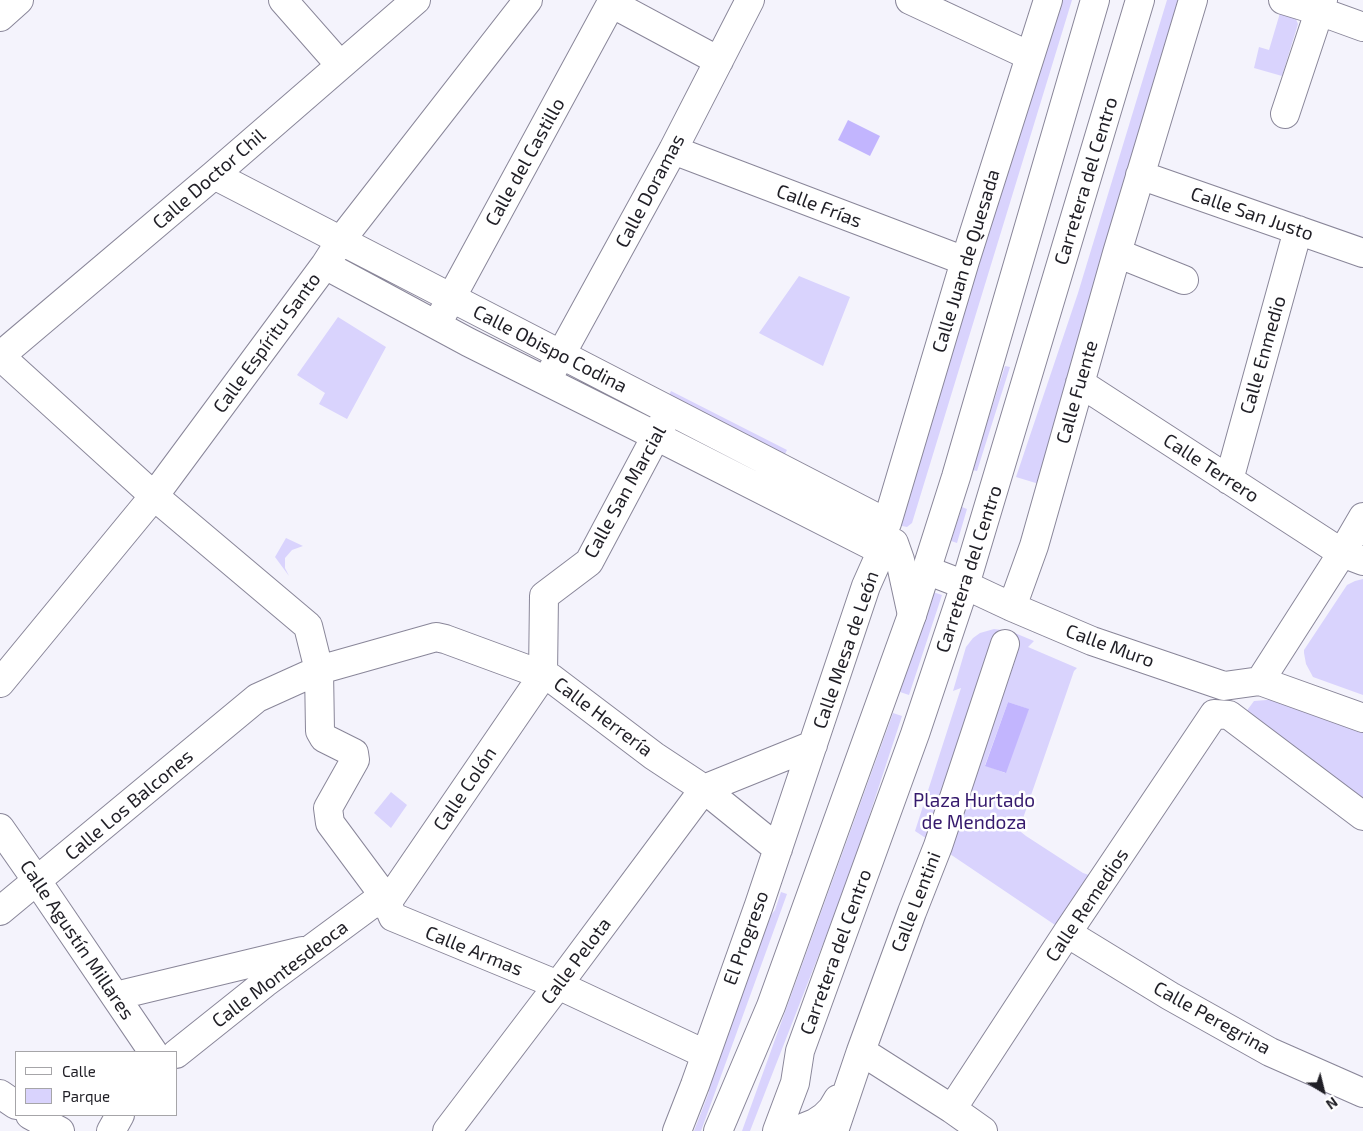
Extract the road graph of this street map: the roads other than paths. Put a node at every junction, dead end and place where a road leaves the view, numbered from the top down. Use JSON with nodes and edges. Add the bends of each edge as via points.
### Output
{"nodes":[{"id":1,"x":19,"y":0,"type":"edge"},
{"id":2,"x":283,"y":0,"type":"edge"},
{"id":3,"x":416,"y":0,"type":"edge"},
{"id":4,"x":528,"y":0,"type":"edge"},
{"id":5,"x":750,"y":0,"type":"edge"},
{"id":6,"x":910,"y":0,"type":"edge"},
{"id":7,"x":1048,"y":0,"type":"edge"},
{"id":8,"x":1095,"y":0,"type":"edge"},
{"id":9,"x":1140,"y":0,"type":"edge"},
{"id":10,"x":1193,"y":0,"type":"edge"},
{"id":11,"x":1283,"y":0,"type":"edge"},
{"id":12,"x":612,"y":1,"type":"edge"},
{"id":13,"x":1321,"y":5,"type":"edge"},
{"id":14,"x":0,"y":17,"type":"edge"},
{"id":15,"x":1363,"y":27,"type":"edge"},
{"id":16,"x":1030,"y":56,"type":"junction"},
{"id":17,"x":719,"y":61,"type":"junction"},
{"id":18,"x":339,"y":66,"type":"junction"},
{"id":19,"x":1285,"y":114,"type":"dead end"},
{"id":20,"x":673,"y":150,"type":"junction"},
{"id":21,"x":214,"y":175,"type":"junction"},
{"id":22,"x":1140,"y":175,"type":"junction"},
{"id":23,"x":1298,"y":230,"type":"junction"},
{"id":24,"x":341,"y":240,"type":"junction"},
{"id":25,"x":1116,"y":253,"type":"junction"},
{"id":26,"x":1363,"y":254,"type":"edge"},
{"id":27,"x":965,"y":262,"type":"junction"},
{"id":28,"x":325,"y":265,"type":"junction"},
{"id":29,"x":1184,"y":280,"type":"dead end"},
{"id":30,"x":451,"y":297,"type":"junction"},
{"id":31,"x":437,"y":325,"type":"junction"},
{"id":32,"x":561,"y":354,"type":"junction"},
{"id":33,"x":0,"y":356,"type":"edge"},
{"id":34,"x":547,"y":381,"type":"junction"},
{"id":35,"x":1080,"y":382,"type":"junction"},
{"id":36,"x":670,"y":411,"type":"junction"},
{"id":37,"x":656,"y":436,"type":"junction"},
{"id":38,"x":1229,"y":480,"type":"junction"},
{"id":39,"x":154,"y":496,"type":"junction"},
{"id":40,"x":1363,"y":517,"type":"edge"},
{"id":41,"x":887,"y":523,"type":"junction"},
{"id":42,"x":891,"y":555,"type":"junction"},
{"id":43,"x":1353,"y":557,"type":"edge"},
{"id":44,"x":926,"y":570,"type":"junction"},
{"id":45,"x":965,"y":584,"type":"junction"},
{"id":46,"x":1012,"y":607,"type":"junction"},
{"id":47,"x":912,"y":616,"type":"junction"},
{"id":48,"x":1004,"y":644,"type":"dead end"},
{"id":49,"x":319,"y":670,"type":"junction"},
{"id":50,"x":543,"y":675,"type":"junction"},
{"id":51,"x":1260,"y":681,"type":"junction"},
{"id":52,"x":0,"y":683,"type":"edge"},
{"id":53,"x":1224,"y":686,"type":"junction"},
{"id":54,"x":257,"y":698,"type":"joint"},
{"id":55,"x":1221,"y":714,"type":"junction"},
{"id":56,"x":1363,"y":718,"type":"edge"},
{"id":57,"x":814,"y":745,"type":"junction"},
{"id":58,"x":704,"y":789,"type":"junction"},
{"id":59,"x":1363,"y":816,"type":"edge"},
{"id":60,"x":0,"y":828,"type":"edge"},
{"id":61,"x":778,"y":849,"type":"junction"},
{"id":62,"x":37,"y":881,"type":"junction"},
{"id":63,"x":387,"y":903,"type":"junction"},
{"id":64,"x":0,"y":911,"type":"edge"},
{"id":65,"x":1067,"y":933,"type":"junction"},
{"id":66,"x":310,"y":950,"type":"junction"},
{"id":67,"x":558,"y":985,"type":"junction"},
{"id":68,"x":115,"y":996,"type":"junction"},
{"id":69,"x":152,"y":1051,"type":"edge"},
{"id":70,"x":861,"y":1051,"type":"junction"},
{"id":71,"x":178,"y":1052,"type":"edge"},
{"id":72,"x":705,"y":1054,"type":"junction"},
{"id":73,"x":1363,"y":1093,"type":"edge"},
{"id":74,"x":0,"y":1094,"type":"edge"},
{"id":75,"x":838,"y":1099,"type":"dead end"},
{"id":76,"x":15,"y":1104,"type":"edge"},
{"id":77,"x":952,"y":1109,"type":"junction"},
{"id":78,"x":32,"y":1116,"type":"edge"},
{"id":79,"x":119,"y":1116,"type":"edge"},
{"id":80,"x":60,"y":1131,"type":"edge"},
{"id":81,"x":111,"y":1131,"type":"edge"},
{"id":82,"x":446,"y":1131,"type":"edge"},
{"id":83,"x":677,"y":1131,"type":"edge"},
{"id":84,"x":718,"y":1131,"type":"edge"},
{"id":85,"x":778,"y":1131,"type":"edge"},
{"id":86,"x":794,"y":1131,"type":"edge"},
{"id":87,"x":834,"y":1131,"type":"edge"},
{"id":88,"x":983,"y":1131,"type":"edge"}],
"edges":[{"from":1,"to":14,"type":"street"},
{"from":2,"to":18,"type":"street"},
{"from":3,"to":18,"type":"street","name":"Calle Doctor Chil"},
{"from":4,"to":24,"type":"street","name":"Calle Espíritu Santo"},
{"from":5,"to":17,"type":"street","name":"Calle Doramas"},
{"from":6,"to":16,"type":"street"},
{"from":7,"to":16,"type":"street","name":"Calle Juan de Quesada"},
{"from":8,"to":44,"type":"street"},
{"from":9,"to":45,"type":"street","name":"Carretera del Centro"},
{"from":10,"to":22,"type":"street","name":"Calle Fuente"},
{"from":11,"to":13,"type":"street"},
{"from":12,"to":17,"type":"street"},
{"from":12,"to":30,"type":"street","name":"Calle del Castillo"},
{"from":13,"to":15,"type":"street"},
{"from":13,"to":19,"type":"street"},
{"from":16,"to":27,"type":"street","name":"Calle Juan de Quesada"},
{"from":17,"to":20,"type":"street","name":"Calle Doramas"},
{"from":18,"to":21,"type":"street","name":"Calle Doctor Chil"},
{"from":20,"to":27,"type":"street","name":"Calle Frías"},
{"from":20,"to":32,"type":"street","name":"Calle Doramas"},
{"from":21,"to":24,"type":"street","name":"Calle Obispo Codina"},
{"from":21,"to":33,"type":"street","name":"Calle Doctor Chil"},
{"from":22,"to":23,"type":"street","name":"Calle San Justo"},
{"from":22,"to":25,"type":"street","name":"Calle Fuente"},
{"from":23,"to":26,"type":"street","name":"Calle San Justo"},
{"from":23,"to":38,"type":"street","name":"Calle Enmedio"},
{"from":24,"to":28,"type":"street","name":"Calle Espíritu Santo"},
{"from":24,"to":30,"type":"street","name":"Calle Obispo Codina"},
{"from":25,"to":29,"type":"street"},
{"from":25,"to":35,"type":"street","name":"Calle Fuente"},
{"from":27,"to":41,"type":"street","name":"Calle Juan de Quesada"},
{"from":28,"to":31,"type":"street","name":"Calle Obispo Codina"},
{"from":28,"to":39,"type":"street","name":"Calle Espíritu Santo"},
{"from":30,"to":31,"type":"street","name":"Calle del Castillo"},
{"from":30,"to":32,"type":"street","name":"Calle Obispo Codina"},
{"from":31,"to":34,"type":"street","name":"Calle Obispo Codina"},
{"from":32,"to":34,"type":"street","name":"Calle Doramas"},
{"from":32,"to":36,"type":"street","name":"Calle Obispo Codina"},
{"from":33,"to":39,"type":"street"},
{"from":34,"to":37,"type":"street","name":"Calle Obispo Codina"},
{"from":35,"to":38,"type":"street","name":"Calle Terrero"},
{"from":35,"to":46,"type":"street","name":"Calle Fuente","via":[[1034,546]]},
{"from":36,"to":37,"type":"street","name":"Calle San Marcial"},
{"from":36,"to":41,"type":"street","name":"Calle Obispo Codina"},
{"from":37,"to":42,"type":"street","name":"Calle Obispo Codina"},
{"from":37,"to":50,"type":"street","name":"Calle San Marcial","via":[[588,562],[544,596]]},
{"from":38,"to":43,"type":"street","name":"Calle Terrero"},
{"from":39,"to":49,"type":"street","via":[[308,626]]},
{"from":39,"to":52,"type":"street","name":"Calle Espíritu Santo"},
{"from":40,"to":43,"type":"street"},
{"from":41,"to":42,"type":"street"},
{"from":42,"to":47,"type":"street"},
{"from":42,"to":57,"type":"street","name":"Calle Mesa de León","via":[[866,586]]},
{"from":43,"to":51,"type":"street"},
{"from":44,"to":45,"type":"street","name":"Calle Muro"},
{"from":44,"to":47,"type":"street"},
{"from":45,"to":46,"type":"street","name":"Calle Muro"},
{"from":45,"to":85,"type":"street","name":"Carretera del Centro","via":[[915,734],[800,1051],[795,1083]]},
{"from":46,"to":53,"type":"street","name":"Calle Muro","via":[[1092,641]]},
{"from":47,"to":84,"type":"street","via":[[771,1006]]},
{"from":48,"to":70,"type":"street","name":"Calle Lentini","via":[[938,846]]},
{"from":49,"to":50,"type":"street","name":"Calle Herrería","via":[[436,637]]},
{"from":49,"to":54,"type":"street","name":"Calle Herrería"},
{"from":49,"to":63,"type":"street","name":"Calle Armas","via":[[320,731],[324,738],[354,753],[355,760],[328,808],[330,823]]},
{"from":50,"to":58,"type":"street","name":"Calle Herrería"},
{"from":50,"to":63,"type":"street","name":"Calle Colón"},
{"from":51,"to":53,"type":"street","name":"Calle Muro"},
{"from":51,"to":56,"type":"street"},
{"from":53,"to":55,"type":"street","name":"Calle Remedios"},
{"from":54,"to":62,"type":"street","name":"Calle Los Balcones"},
{"from":55,"to":59,"type":"street"},
{"from":55,"to":65,"type":"street","name":"Calle Remedios"},
{"from":57,"to":58,"type":"street","name":"Calle Mesa de León"},
{"from":57,"to":61,"type":"street","name":"El Progreso"},
{"from":58,"to":61,"type":"street","name":"Calle Herrería"},
{"from":58,"to":67,"type":"street","name":"Calle Pelota"},
{"from":60,"to":62,"type":"street","name":"Calle Agustín Millares"},
{"from":61,"to":72,"type":"street","name":"El Progreso"},
{"from":62,"to":64,"type":"street","name":"Calle Los Balcones"},
{"from":62,"to":68,"type":"street","name":"Calle Agustín Millares"},
{"from":63,"to":66,"type":"street","name":"Calle Montesdeoca","via":[[372,904]]},
{"from":63,"to":67,"type":"street","name":"Calle Armas","via":[[393,917]]},
{"from":65,"to":73,"type":"street","name":"Calle Peregrina","via":[[1270,1052]]},
{"from":65,"to":77,"type":"street","name":"Calle Remedios"},
{"from":66,"to":68,"type":"street"},
{"from":66,"to":71,"type":"street","name":"Calle Montesdeoca"},
{"from":67,"to":72,"type":"street","name":"Calle Armas"},
{"from":67,"to":82,"type":"street","name":"Calle Pelota"},
{"from":68,"to":69,"type":"street","name":"Calle Agustín Millares"},
{"from":70,"to":77,"type":"street"},
{"from":70,"to":87,"type":"street","name":"Calle Lentini"},
{"from":72,"to":83,"type":"street","name":"El Progreso"},
{"from":74,"to":76,"type":"street"},
{"from":75,"to":86,"type":"street","via":[[832,1109],[815,1123]]},
{"from":77,"to":88,"type":"street"},
{"from":78,"to":80,"type":"street"},
{"from":79,"to":81,"type":"street"}]}
